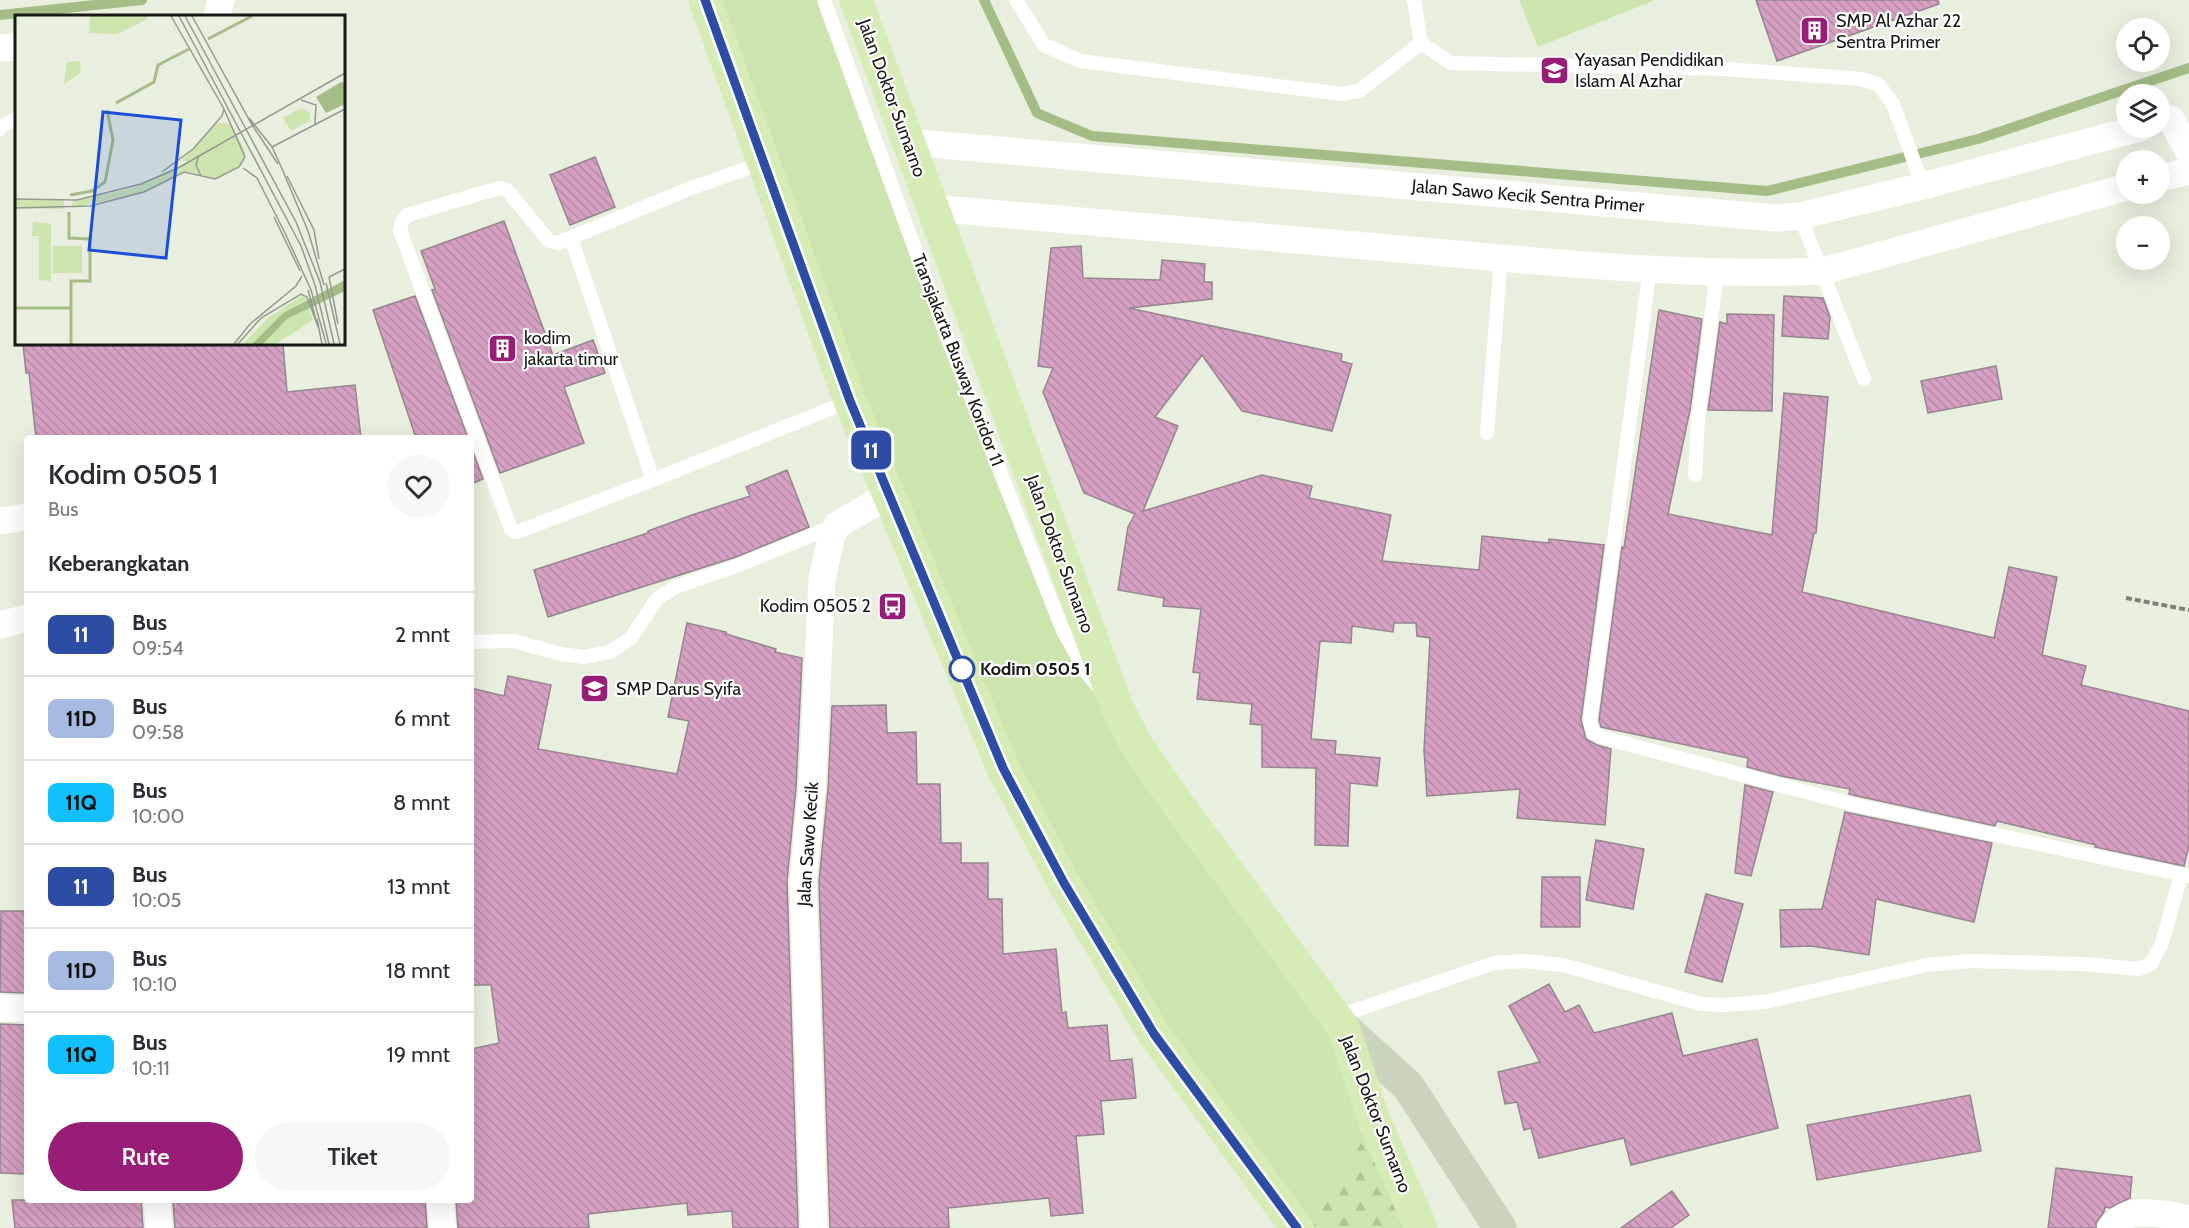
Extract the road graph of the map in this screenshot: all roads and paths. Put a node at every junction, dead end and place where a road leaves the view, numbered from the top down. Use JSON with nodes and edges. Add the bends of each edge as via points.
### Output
{"nodes":[{"id":1,"x":221,"y":0,"type":"edge"},
{"id":2,"x":705,"y":0,"type":"edge"},
{"id":3,"x":824,"y":0,"type":"edge"},
{"id":4,"x":855,"y":0,"type":"edge"},
{"id":5,"x":1016,"y":0,"type":"edge"},
{"id":6,"x":1414,"y":0,"type":"edge"},
{"id":7,"x":217,"y":15,"type":"edge"},
{"id":8,"x":1421,"y":43,"type":"junction"},
{"id":9,"x":15,"y":47,"type":"edge"},
{"id":10,"x":0,"y":48,"type":"edge"},
{"id":11,"x":15,"y":119,"type":"edge"},
{"id":12,"x":2173,"y":119,"type":"edge"},
{"id":13,"x":0,"y":129,"type":"edge"},
{"id":14,"x":2116,"y":134,"type":"edge"},
{"id":15,"x":907,"y":142,"type":"junction"},
{"id":16,"x":2189,"y":152,"type":"edge"},
{"id":17,"x":763,"y":163,"type":"junction"},
{"id":18,"x":2189,"y":171,"type":"edge"},
{"id":19,"x":2170,"y":176,"type":"edge"},
{"id":20,"x":1922,"y":182,"type":"junction"},
{"id":21,"x":2116,"y":191,"type":"edge"},
{"id":22,"x":932,"y":208,"type":"junction"},
{"id":23,"x":1800,"y":216,"type":"junction"},
{"id":24,"x":571,"y":238,"type":"junction"},
{"id":25,"x":1501,"y":258,"type":"junction"},
{"id":26,"x":1650,"y":268,"type":"junction"},
{"id":27,"x":1823,"y":271,"type":"junction"},
{"id":28,"x":1717,"y":272,"type":"junction"},
{"id":29,"x":1864,"y":379,"type":"dead end"},
{"id":30,"x":850,"y":401,"type":"junction"},
{"id":31,"x":1487,"y":433,"type":"dead end"},
{"id":32,"x":1695,"y":475,"type":"dead end"},
{"id":33,"x":653,"y":480,"type":"junction"},
{"id":34,"x":890,"y":494,"type":"junction"},
{"id":35,"x":24,"y":517,"type":"edge"},
{"id":36,"x":0,"y":521,"type":"edge"},
{"id":37,"x":837,"y":525,"type":"junction"},
{"id":38,"x":2126,"y":598,"type":"dead end"},
{"id":39,"x":2189,"y":610,"type":"edge"},
{"id":40,"x":24,"y":619,"type":"edge"},
{"id":41,"x":0,"y":625,"type":"edge"},
{"id":42,"x":474,"y":642,"type":"edge"},
{"id":43,"x":1116,"y":707,"type":"junction"},
{"id":44,"x":2185,"y":876,"type":"edge"},
{"id":45,"x":0,"y":1008,"type":"edge"},
{"id":46,"x":24,"y":1009,"type":"edge"},
{"id":47,"x":1339,"y":1022,"type":"junction"},
{"id":48,"x":157,"y":1203,"type":"edge"},
{"id":49,"x":440,"y":1203,"type":"edge"},
{"id":50,"x":2189,"y":1219,"type":"edge"},
{"id":51,"x":159,"y":1228,"type":"edge"},
{"id":52,"x":443,"y":1228,"type":"edge"},
{"id":53,"x":814,"y":1228,"type":"edge"},
{"id":54,"x":1297,"y":1228,"type":"edge"},
{"id":55,"x":1421,"y":1228,"type":"edge"},
{"id":56,"x":1500,"y":1228,"type":"edge"},
{"id":57,"x":2111,"y":1228,"type":"edge"}],
"edges":[{"from":1,"to":7,"type":"street"},
{"from":2,"to":17,"type":"main road"},
{"from":3,"to":43,"type":"lane","name":"Transjakarta Busway Koridor 11","via":[[947,337],[1063,631],[1088,675]]},
{"from":4,"to":15,"type":"main road","name":"Jalan Doktor Sumarno"},
{"from":5,"to":8,"type":"lane","via":[[1044,45],[1080,61],[1342,94],[1359,91]]},
{"from":6,"to":8,"type":"lane"},
{"from":8,"to":20,"type":"lane","via":[[1451,63],[1725,69],[1862,79],[1878,84],[1893,104]]},
{"from":9,"to":10,"type":"street"},
{"from":11,"to":13,"type":"lane"},
{"from":12,"to":16,"type":"street"},
{"from":14,"to":20,"type":"street","name":"Jalan Sawo Kecik Sentra Primer"},
{"from":15,"to":22,"type":"main road","name":"Jalan Doktor Sumarno"},
{"from":15,"to":23,"type":"street","name":"Jalan Sawo Kecik Sentra Primer","via":[[1776,218]]},
{"from":17,"to":24,"type":"lane"},
{"from":17,"to":30,"type":"main road"},
{"from":18,"to":19,"type":"street"},
{"from":20,"to":23,"type":"street","name":"Jalan Sawo Kecik Sentra Primer"},
{"from":21,"to":27,"type":"street"},
{"from":22,"to":25,"type":"street"},
{"from":22,"to":43,"type":"main road","name":"Jalan Doktor Sumarno"},
{"from":23,"to":27,"type":"lane"},
{"from":24,"to":33,"type":"lane"},
{"from":24,"to":33,"type":"lane","via":[[558,243],[549,241],[507,190],[499,188],[407,215],[400,230],[511,530],[520,531]]},
{"from":25,"to":26,"type":"street"},
{"from":25,"to":31,"type":"lane"},
{"from":26,"to":28,"type":"street"},
{"from":26,"to":44,"type":"lane","via":[[1590,721],[1593,733],[1855,805]]},
{"from":27,"to":28,"type":"street"},
{"from":27,"to":29,"type":"lane"},
{"from":28,"to":32,"type":"lane"},
{"from":30,"to":33,"type":"lane"},
{"from":30,"to":34,"type":"main road"},
{"from":34,"to":37,"type":"street"},
{"from":34,"to":54,"type":"main road","via":[[1003,768],[1064,883],[1154,1034]]},
{"from":35,"to":36,"type":"street"},
{"from":37,"to":42,"type":"lane","via":[[675,587],[657,599],[631,638],[610,652],[584,657],[514,641]]},
{"from":37,"to":53,"type":"street","name":"Jalan Sawo Kecik","via":[[824,562],[820,594],[812,788],[803,881]]},
{"from":38,"to":39,"type":"path"},
{"from":40,"to":41,"type":"street"},
{"from":43,"to":47,"type":"main road","name":"Jalan Doktor Sumarno","via":[[1137,746],[1182,810]]},
{"from":44,"to":47,"type":"lane","via":[[2162,943],[2151,964],[2139,969],[1954,962],[1765,1002],[1723,1005],[1701,1004],[1563,965],[1522,961],[1494,963]]},
{"from":45,"to":46,"type":"street"},
{"from":47,"to":55,"type":"main road","name":"Jalan Doktor Sumarno","via":[[1374,1120]]},
{"from":47,"to":56,"type":"street","via":[[1408,1086]]},
{"from":48,"to":51,"type":"street"},
{"from":49,"to":52,"type":"street"},
{"from":50,"to":57,"type":"street","via":[[2130,1214]]}]}
